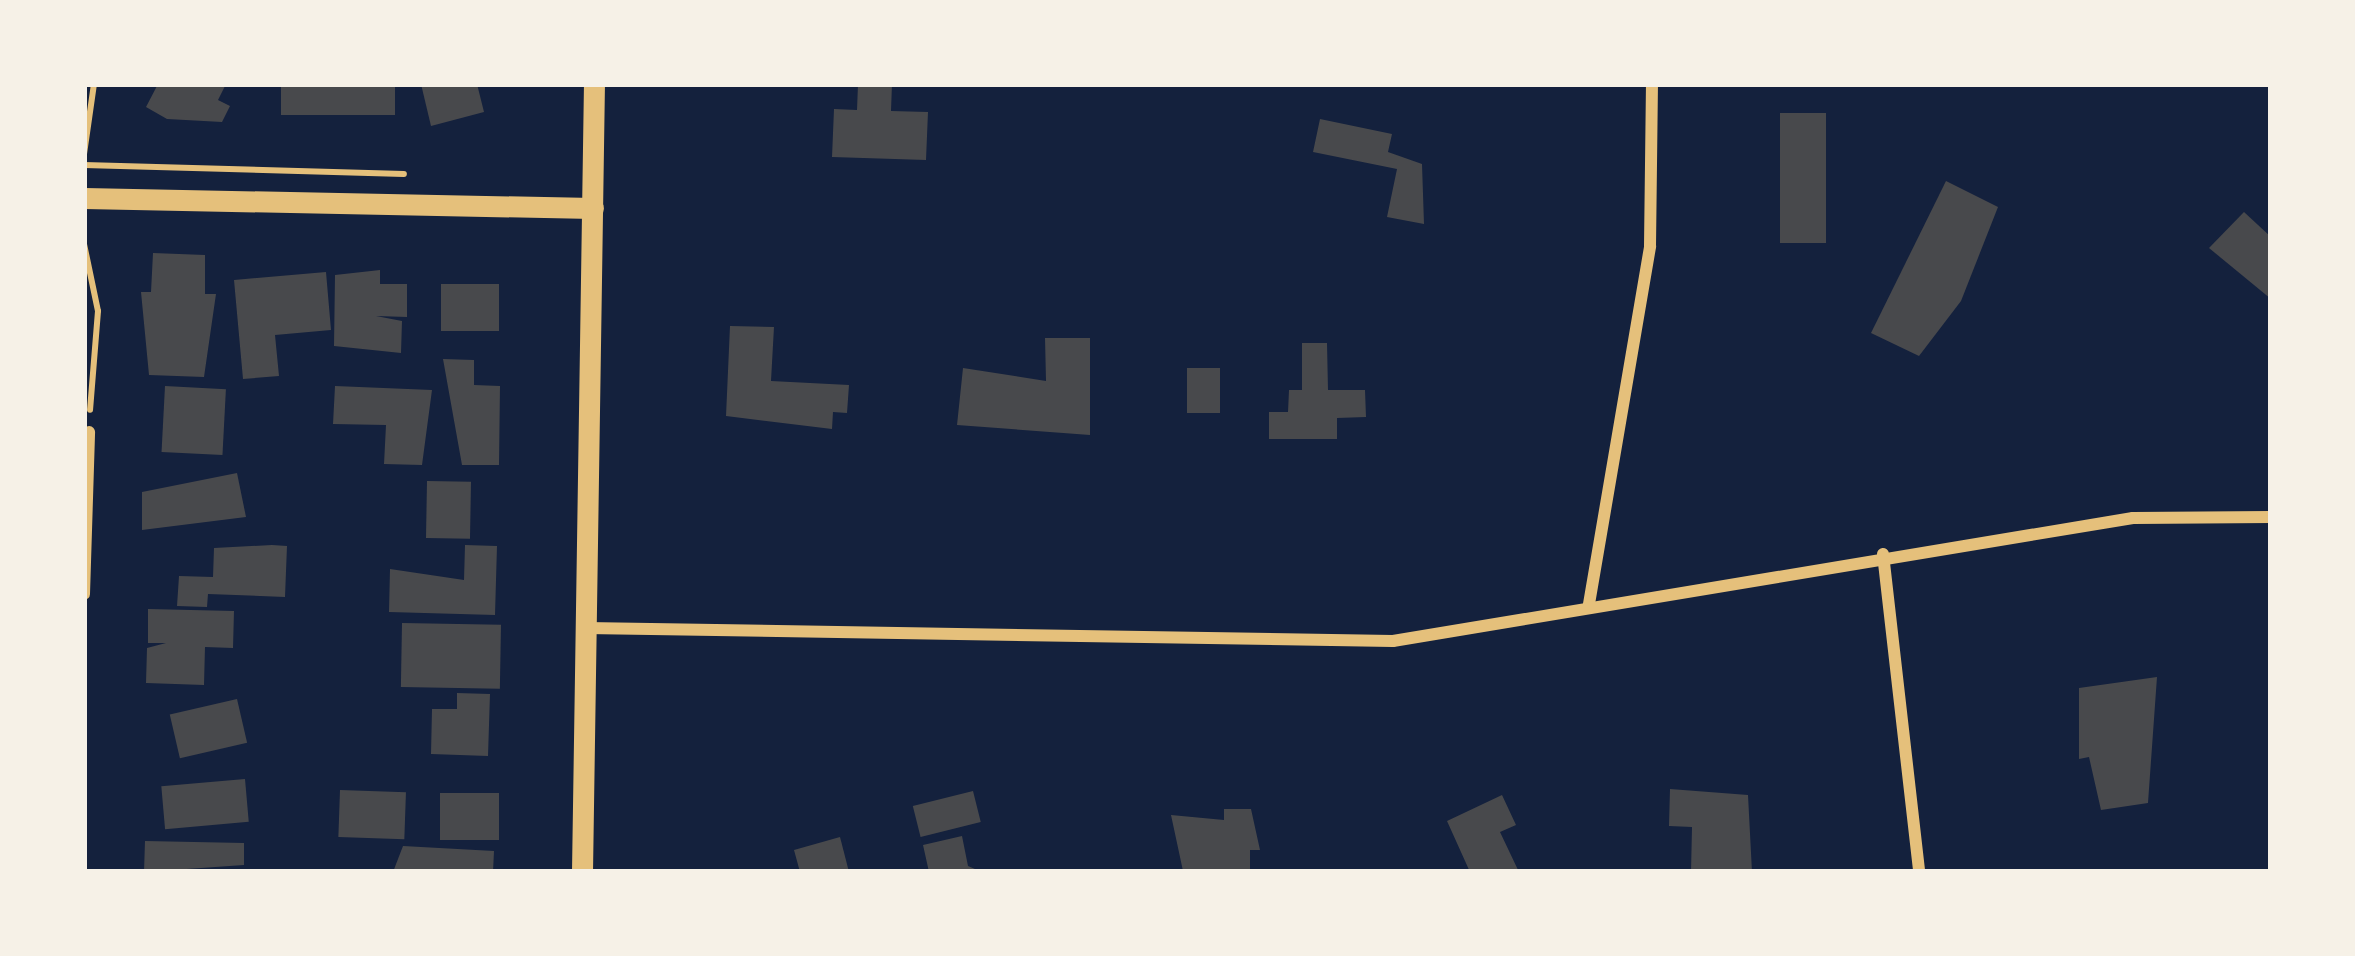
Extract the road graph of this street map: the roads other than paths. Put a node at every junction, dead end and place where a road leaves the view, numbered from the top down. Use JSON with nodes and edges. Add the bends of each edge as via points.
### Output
{"nodes":[{"id":1,"x":594,"y":84,"type":"edge"},
{"id":2,"x":1652,"y":84,"type":"edge"},
{"id":3,"x":84,"y":198,"type":"edge"},
{"id":4,"x":593,"y":208,"type":"junction"},
{"id":5,"x":89,"y":432,"type":"road end"},
{"id":6,"x":2271,"y":517,"type":"edge"},
{"id":7,"x":1883,"y":554,"type":"junction"},
{"id":8,"x":84,"y":593,"type":"edge"},
{"id":9,"x":1589,"y":604,"type":"junction"},
{"id":10,"x":586,"y":628,"type":"junction"},
{"id":11,"x":582,"y":872,"type":"edge"},
{"id":12,"x":1919,"y":872,"type":"edge"}],
"edges":[{"from":1,"to":4,"type":"street"},
{"from":2,"to":9,"type":"street","via":[[1650,246]]},
{"from":3,"to":4,"type":"street"},
{"from":4,"to":10,"type":"street"},
{"from":5,"to":8,"type":"street"},
{"from":6,"to":7,"type":"street","via":[[2133,518]]},
{"from":7,"to":9,"type":"street"},
{"from":7,"to":12,"type":"street"},
{"from":9,"to":10,"type":"street","via":[[1393,641]]},
{"from":10,"to":11,"type":"street"}]}
